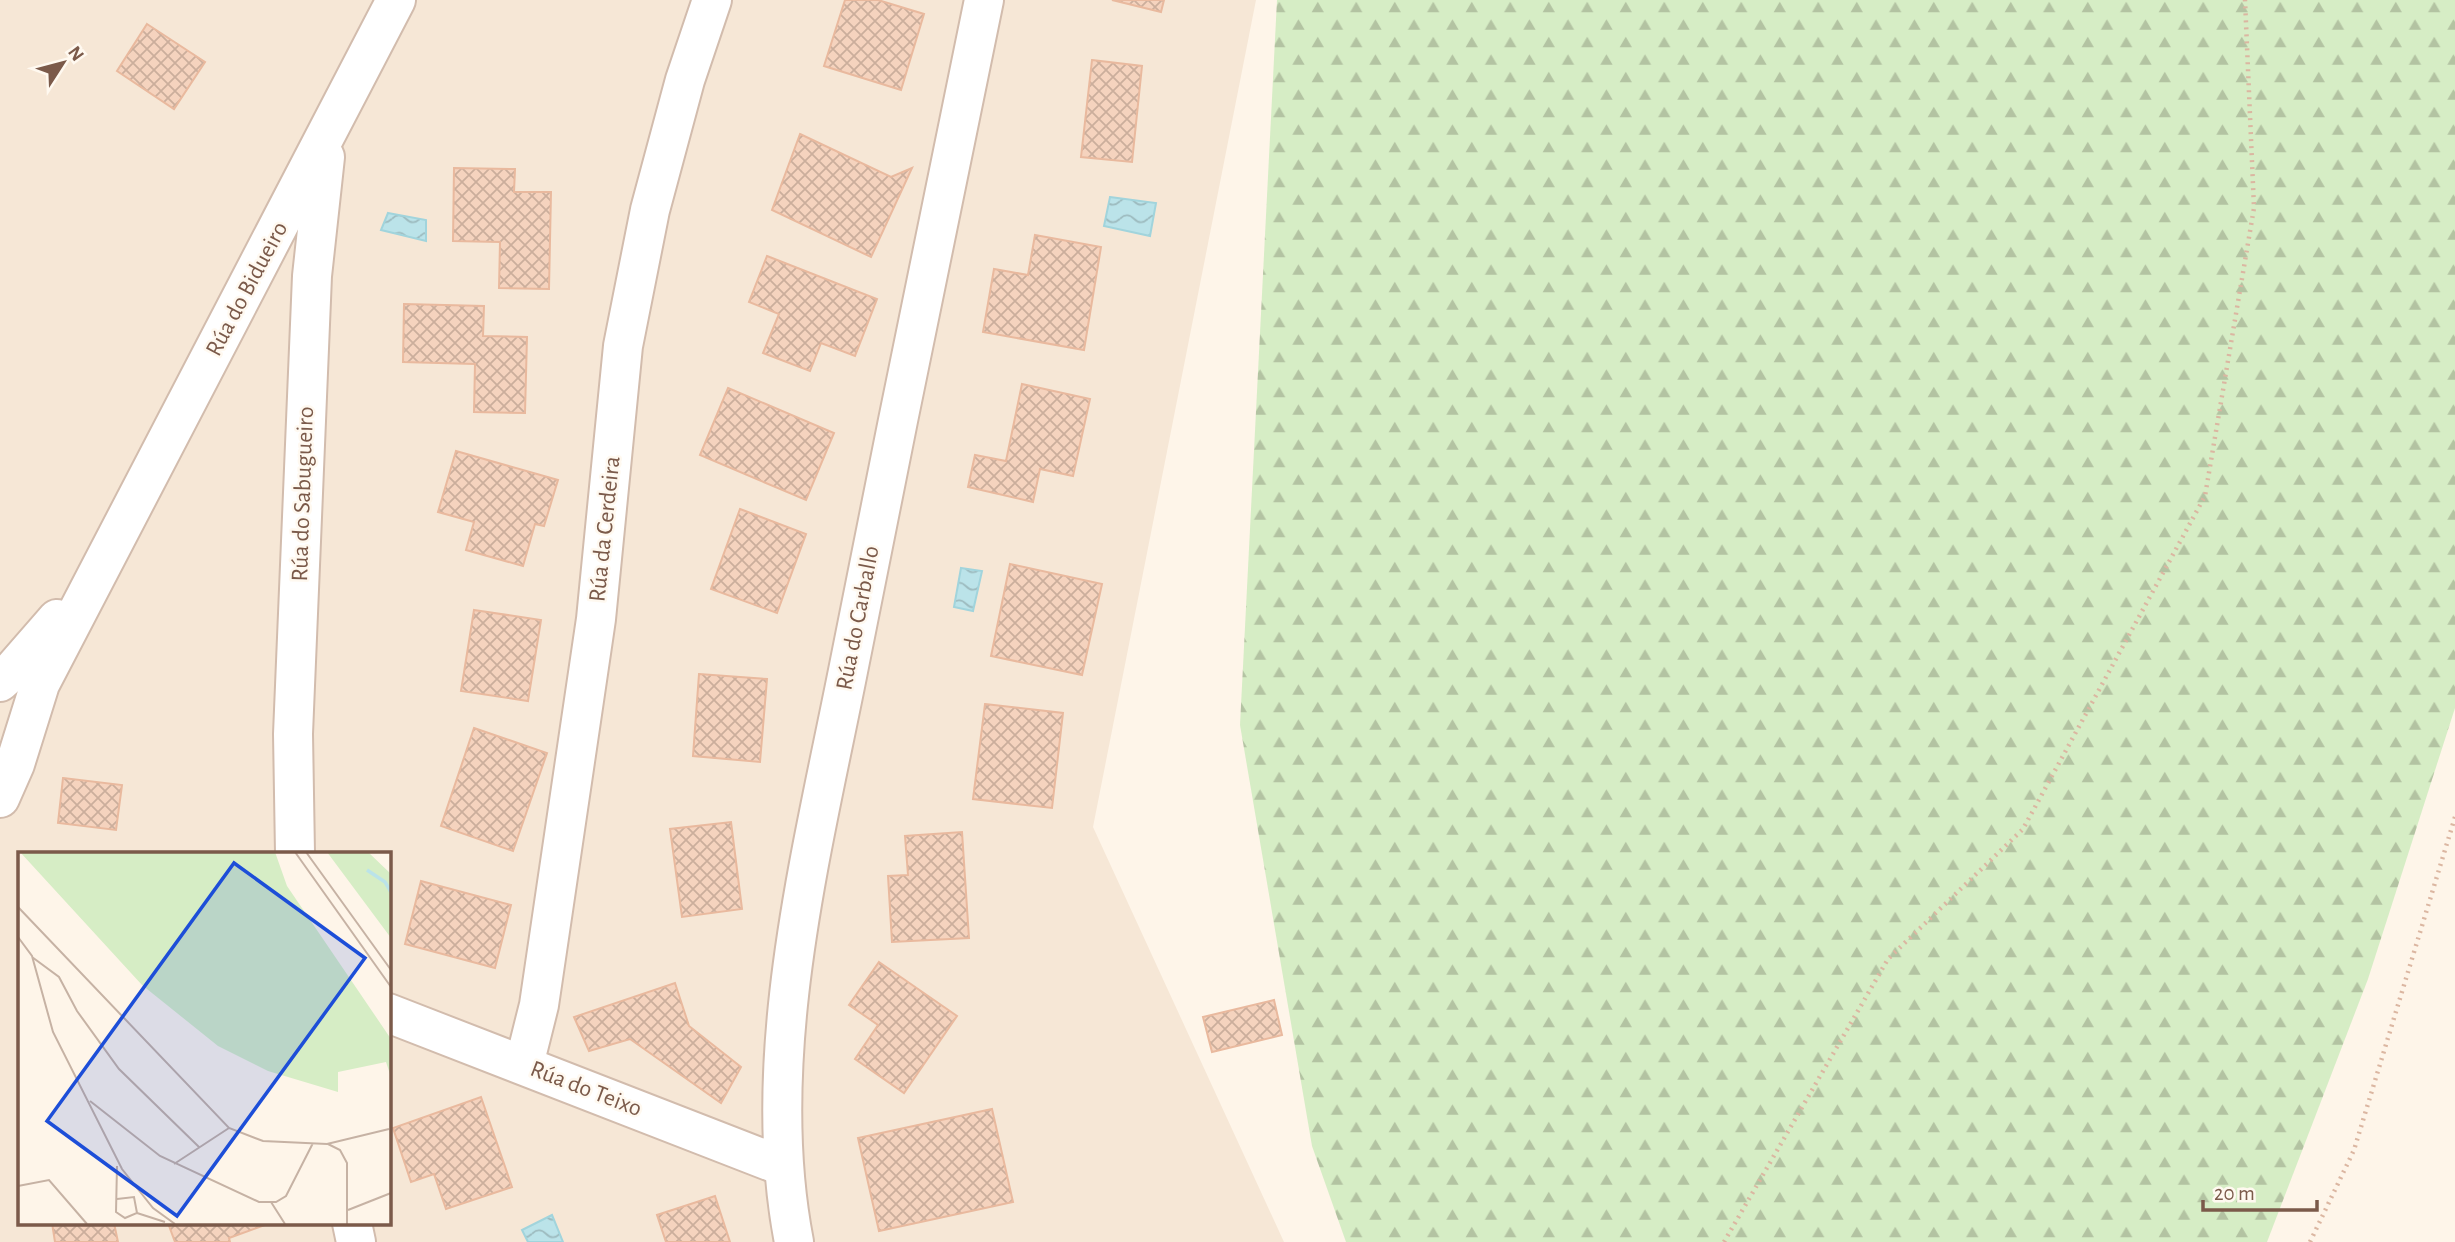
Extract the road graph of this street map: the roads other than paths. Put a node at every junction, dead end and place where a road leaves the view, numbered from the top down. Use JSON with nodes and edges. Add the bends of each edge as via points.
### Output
{"nodes":[{"id":1,"x":396,"y":0,"type":"edge"},
{"id":2,"x":712,"y":0,"type":"edge"},
{"id":3,"x":984,"y":0,"type":"edge"},
{"id":4,"x":327,"y":135,"type":"junction"},
{"id":5,"x":97,"y":577,"type":"junction"},
{"id":6,"x":0,"y":682,"type":"edge"},
{"id":7,"x":4,"y":739,"type":"edge"},
{"id":8,"x":0,"y":798,"type":"edge"},
{"id":9,"x":295,"y":852,"type":"edge"},
{"id":10,"x":390,"y":1014,"type":"edge"},
{"id":11,"x":524,"y":1065,"type":"junction"},
{"id":12,"x":782,"y":1166,"type":"junction"},
{"id":13,"x":352,"y":1224,"type":"edge"},
{"id":14,"x":356,"y":1242,"type":"edge"},
{"id":15,"x":794,"y":1242,"type":"edge"}],
"edges":[{"from":1,"to":4,"type":"street","name":"Rúa do Bidueiro"},
{"from":2,"to":11,"type":"street","name":"Rúa da Cerdeira","via":[[650,211],[623,346],[596,619],[539,1005]]},
{"from":3,"to":12,"type":"street","name":"Rúa do Carballo","via":[[801,916],[786,1021]]},
{"from":4,"to":5,"type":"street","name":"Rúa do Bidueiro"},
{"from":4,"to":9,"type":"street","name":"Rúa do Sabugueiro","via":[[312,276],[293,733]]},
{"from":5,"to":6,"type":"street","name":"Rúa do Bidueiro"},
{"from":5,"to":7,"type":"street","name":"Rúa do Bidueiro","via":[[40,684]]},
{"from":7,"to":8,"type":"street","name":"Rúa do Bidueiro"},
{"from":10,"to":11,"type":"street","name":"Rúa do Teixo"},
{"from":11,"to":12,"type":"street","name":"Rúa do Teixo"},
{"from":12,"to":15,"type":"street","name":"Rúa do Carballo"},
{"from":13,"to":14,"type":"street"}]}
